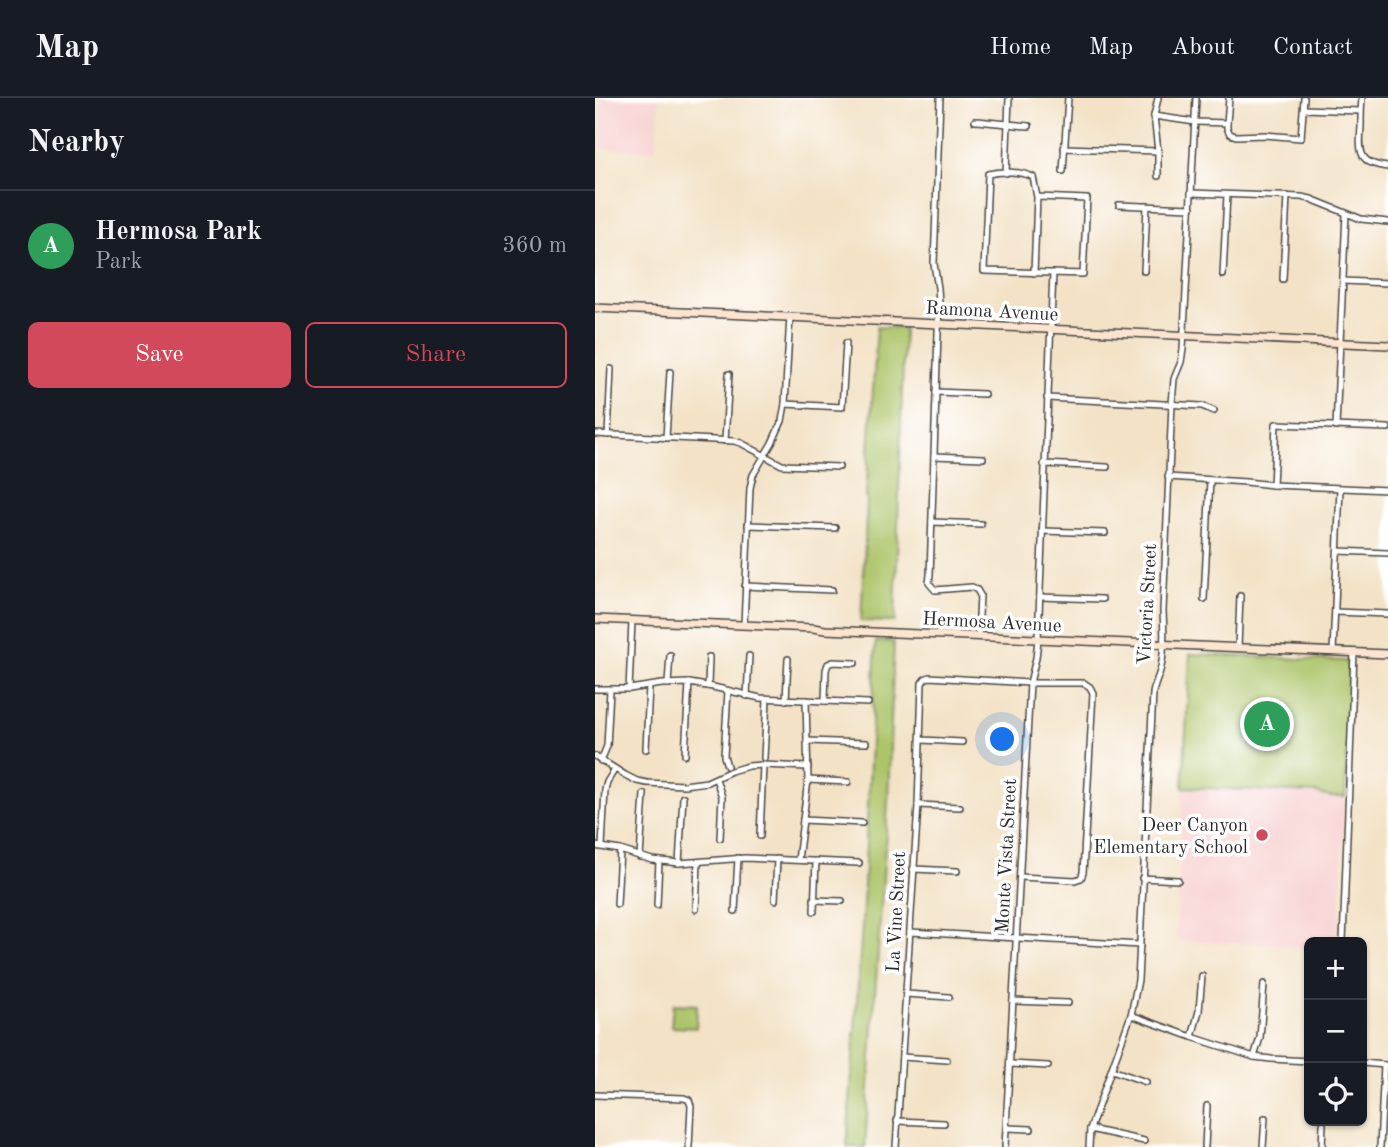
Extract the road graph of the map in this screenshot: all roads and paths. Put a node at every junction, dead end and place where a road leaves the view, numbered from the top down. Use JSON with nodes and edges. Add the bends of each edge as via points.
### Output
{"nodes":[{"id":1,"x":940,"y":98,"type":"edge"},
{"id":2,"x":1009,"y":98,"type":"edge"},
{"id":3,"x":1068,"y":98,"type":"edge"},
{"id":4,"x":1158,"y":98,"type":"edge"},
{"id":5,"x":1196,"y":98,"type":"edge"},
{"id":6,"x":1229,"y":98,"type":"edge"},
{"id":7,"x":1304,"y":98,"type":"edge"},
{"id":8,"x":1362,"y":98,"type":"edge"},
{"id":9,"x":1304,"y":109,"type":"junction"},
{"id":10,"x":1360,"y":111,"type":"junction"},
{"id":11,"x":1154,"y":116,"type":"junction"},
{"id":12,"x":975,"y":121,"type":"dead end"},
{"id":13,"x":1195,"y":122,"type":"junction"},
{"id":14,"x":1227,"y":123,"type":"junction"},
{"id":15,"x":1007,"y":125,"type":"junction"},
{"id":16,"x":1029,"y":127,"type":"dead end"},
{"id":17,"x":1064,"y":148,"type":"junction"},
{"id":18,"x":1158,"y":151,"type":"junction"},
{"id":19,"x":1388,"y":167,"type":"edge"},
{"id":20,"x":1063,"y":171,"type":"dead end"},
{"id":21,"x":1006,"y":173,"type":"junction"},
{"id":22,"x":1158,"y":176,"type":"dead end"},
{"id":23,"x":1191,"y":193,"type":"junction"},
{"id":24,"x":1227,"y":195,"type":"junction"},
{"id":25,"x":1287,"y":196,"type":"junction"},
{"id":26,"x":1037,"y":197,"type":"junction"},
{"id":27,"x":1119,"y":205,"type":"dead end"},
{"id":28,"x":1147,"y":206,"type":"junction"},
{"id":29,"x":1191,"y":208,"type":"junction"},
{"id":30,"x":1346,"y":214,"type":"junction"},
{"id":31,"x":1388,"y":222,"type":"edge"},
{"id":32,"x":1144,"y":271,"type":"dead end"},
{"id":33,"x":1034,"y":273,"type":"junction"},
{"id":34,"x":1053,"y":273,"type":"junction"},
{"id":35,"x":1223,"y":275,"type":"dead end"},
{"id":36,"x":1283,"y":279,"type":"dead end"},
{"id":37,"x":1343,"y":281,"type":"junction"},
{"id":38,"x":1388,"y":283,"type":"edge"},
{"id":39,"x":595,"y":308,"type":"edge"},
{"id":40,"x":790,"y":316,"type":"junction"},
{"id":41,"x":938,"y":323,"type":"junction"},
{"id":42,"x":1051,"y":329,"type":"junction"},
{"id":43,"x":1184,"y":335,"type":"junction"},
{"id":44,"x":846,"y":343,"type":"dead end"},
{"id":45,"x":1340,"y":343,"type":"junction"},
{"id":46,"x":1388,"y":345,"type":"edge"},
{"id":47,"x":611,"y":369,"type":"dead end"},
{"id":48,"x":670,"y":372,"type":"dead end"},
{"id":49,"x":729,"y":374,"type":"dead end"},
{"id":50,"x":936,"y":392,"type":"junction"},
{"id":51,"x":984,"y":394,"type":"dead end"},
{"id":52,"x":1047,"y":398,"type":"junction"},
{"id":53,"x":785,"y":404,"type":"junction"},
{"id":54,"x":1172,"y":404,"type":"junction"},
{"id":55,"x":1214,"y":411,"type":"dead end"},
{"id":56,"x":1336,"y":427,"type":"junction"},
{"id":57,"x":1388,"y":428,"type":"edge"},
{"id":58,"x":595,"y":434,"type":"edge"},
{"id":59,"x":608,"y":435,"type":"junction"},
{"id":60,"x":666,"y":438,"type":"junction"},
{"id":61,"x":725,"y":441,"type":"junction"},
{"id":62,"x":764,"y":455,"type":"junction"},
{"id":63,"x":934,"y":456,"type":"junction"},
{"id":64,"x":983,"y":458,"type":"dead end"},
{"id":65,"x":1044,"y":464,"type":"junction"},
{"id":66,"x":839,"y":467,"type":"dead end"},
{"id":67,"x":1107,"y":467,"type":"dead end"},
{"id":68,"x":1168,"y":477,"type":"junction"},
{"id":69,"x":1210,"y":480,"type":"junction"},
{"id":70,"x":1273,"y":485,"type":"junction"},
{"id":71,"x":1340,"y":488,"type":"junction"},
{"id":72,"x":1388,"y":490,"type":"edge"},
{"id":73,"x":932,"y":522,"type":"junction"},
{"id":74,"x":981,"y":524,"type":"dead end"},
{"id":75,"x":748,"y":525,"type":"junction"},
{"id":76,"x":835,"y":528,"type":"dead end"},
{"id":77,"x":1042,"y":531,"type":"junction"},
{"id":78,"x":1105,"y":533,"type":"dead end"},
{"id":79,"x":1338,"y":551,"type":"junction"},
{"id":80,"x":1388,"y":553,"type":"edge"},
{"id":81,"x":745,"y":586,"type":"junction"},
{"id":82,"x":832,"y":590,"type":"dead end"},
{"id":83,"x":1240,"y":596,"type":"dead end"},
{"id":84,"x":1039,"y":597,"type":"junction"},
{"id":85,"x":1205,"y":598,"type":"dead end"},
{"id":86,"x":1102,"y":599,"type":"dead end"},
{"id":87,"x":1335,"y":612,"type":"junction"},
{"id":88,"x":1388,"y":614,"type":"edge"},
{"id":89,"x":595,"y":619,"type":"edge"},
{"id":90,"x":632,"y":621,"type":"junction"},
{"id":91,"x":744,"y":625,"type":"junction"},
{"id":92,"x":978,"y":636,"type":"junction"},
{"id":93,"x":1038,"y":639,"type":"junction"},
{"id":94,"x":1163,"y":645,"type":"junction"},
{"id":95,"x":1238,"y":648,"type":"junction"},
{"id":96,"x":1333,"y":652,"type":"junction"},
{"id":97,"x":1355,"y":653,"type":"junction"},
{"id":98,"x":1388,"y":654,"type":"edge"},
{"id":99,"x":670,"y":655,"type":"dead end"},
{"id":100,"x":749,"y":656,"type":"dead end"},
{"id":101,"x":709,"y":657,"type":"dead end"},
{"id":102,"x":788,"y":659,"type":"dead end"},
{"id":103,"x":855,"y":663,"type":"dead end"},
{"id":104,"x":689,"y":683,"type":"junction"},
{"id":105,"x":1030,"y":683,"type":"junction"},
{"id":106,"x":668,"y":684,"type":"junction"},
{"id":107,"x":649,"y":686,"type":"junction"},
{"id":108,"x":708,"y":686,"type":"junction"},
{"id":109,"x":595,"y":689,"type":"edge"},
{"id":110,"x":610,"y":690,"type":"junction"},
{"id":111,"x":629,"y":690,"type":"junction"},
{"id":112,"x":728,"y":691,"type":"junction"},
{"id":113,"x":747,"y":696,"type":"junction"},
{"id":114,"x":767,"y":699,"type":"junction"},
{"id":115,"x":786,"y":700,"type":"junction"},
{"id":116,"x":806,"y":701,"type":"junction"},
{"id":117,"x":825,"y":701,"type":"junction"},
{"id":118,"x":868,"y":703,"type":"dead end"},
{"id":119,"x":921,"y":740,"type":"junction"},
{"id":120,"x":807,"y":741,"type":"junction"},
{"id":121,"x":962,"y":742,"type":"dead end"},
{"id":122,"x":866,"y":743,"type":"dead end"},
{"id":123,"x":646,"y":749,"type":"dead end"},
{"id":124,"x":685,"y":755,"type":"dead end"},
{"id":125,"x":597,"y":759,"type":"edge"},
{"id":126,"x":764,"y":761,"type":"junction"},
{"id":127,"x":727,"y":766,"type":"dead end"},
{"id":128,"x":808,"y":767,"type":"junction"},
{"id":129,"x":615,"y":769,"type":"junction"},
{"id":130,"x":716,"y":779,"type":"junction"},
{"id":131,"x":808,"y":780,"type":"junction"},
{"id":132,"x":848,"y":782,"type":"dead end"},
{"id":133,"x":644,"y":793,"type":"dead end"},
{"id":134,"x":683,"y":797,"type":"dead end"},
{"id":135,"x":918,"y":805,"type":"junction"},
{"id":136,"x":960,"y":807,"type":"dead end"},
{"id":137,"x":803,"y":820,"type":"junction"},
{"id":138,"x":862,"y":823,"type":"dead end"},
{"id":139,"x":760,"y":836,"type":"dead end"},
{"id":140,"x":720,"y":838,"type":"dead end"},
{"id":141,"x":598,"y":846,"type":"edge"},
{"id":142,"x":620,"y":850,"type":"junction"},
{"id":143,"x":640,"y":857,"type":"junction"},
{"id":144,"x":738,"y":858,"type":"junction"},
{"id":145,"x":777,"y":859,"type":"junction"},
{"id":146,"x":799,"y":860,"type":"junction"},
{"id":147,"x":659,"y":861,"type":"junction"},
{"id":148,"x":816,"y":861,"type":"junction"},
{"id":149,"x":679,"y":863,"type":"junction"},
{"id":150,"x":698,"y":863,"type":"junction"},
{"id":151,"x":859,"y":863,"type":"dead end"},
{"id":152,"x":913,"y":869,"type":"junction"},
{"id":153,"x":957,"y":871,"type":"dead end"},
{"id":154,"x":1021,"y":877,"type":"junction"},
{"id":155,"x":1142,"y":878,"type":"junction"},
{"id":156,"x":1178,"y":880,"type":"dead end"},
{"id":157,"x":775,"y":900,"type":"dead end"},
{"id":158,"x":814,"y":900,"type":"junction"},
{"id":159,"x":842,"y":901,"type":"dead end"},
{"id":160,"x":617,"y":904,"type":"dead end"},
{"id":161,"x":657,"y":905,"type":"dead end"},
{"id":162,"x":696,"y":909,"type":"dead end"},
{"id":163,"x":735,"y":911,"type":"dead end"},
{"id":164,"x":814,"y":911,"type":"dead end"},
{"id":165,"x":909,"y":932,"type":"junction"},
{"id":166,"x":1343,"y":937,"type":"edge"},
{"id":167,"x":1015,"y":938,"type":"junction"},
{"id":168,"x":1140,"y":945,"type":"junction"},
{"id":169,"x":1202,"y":976,"type":"dead end"},
{"id":170,"x":1264,"y":984,"type":"dead end"},
{"id":171,"x":906,"y":994,"type":"junction"},
{"id":172,"x":949,"y":997,"type":"dead end"},
{"id":173,"x":1013,"y":1001,"type":"junction"},
{"id":174,"x":1068,"y":1003,"type":"dead end"},
{"id":175,"x":1131,"y":1015,"type":"junction"},
{"id":176,"x":1192,"y":1037,"type":"junction"},
{"id":177,"x":902,"y":1057,"type":"junction"},
{"id":178,"x":1254,"y":1057,"type":"junction"},
{"id":179,"x":947,"y":1060,"type":"dead end"},
{"id":180,"x":1304,"y":1061,"type":"edge"},
{"id":181,"x":1367,"y":1063,"type":"edge"},
{"id":182,"x":1010,"y":1064,"type":"junction"},
{"id":183,"x":1386,"y":1065,"type":"edge"},
{"id":184,"x":1048,"y":1066,"type":"dead end"},
{"id":185,"x":1111,"y":1070,"type":"junction"},
{"id":186,"x":1146,"y":1082,"type":"dead end"},
{"id":187,"x":595,"y":1095,"type":"edge"},
{"id":188,"x":1207,"y":1106,"type":"dead end"},
{"id":189,"x":1265,"y":1118,"type":"dead end"},
{"id":190,"x":897,"y":1121,"type":"junction"},
{"id":191,"x":944,"y":1123,"type":"dead end"},
{"id":192,"x":1323,"y":1126,"type":"edge"},
{"id":193,"x":1007,"y":1128,"type":"junction"},
{"id":194,"x":1031,"y":1129,"type":"dead end"},
{"id":195,"x":1090,"y":1129,"type":"junction"},
{"id":196,"x":1144,"y":1141,"type":"dead end"},
{"id":197,"x":689,"y":1147,"type":"edge"},
{"id":198,"x":896,"y":1147,"type":"edge"},
{"id":199,"x":1005,"y":1147,"type":"edge"},
{"id":200,"x":1089,"y":1147,"type":"edge"},
{"id":201,"x":1205,"y":1147,"type":"edge"},
{"id":202,"x":1263,"y":1147,"type":"edge"},
{"id":203,"x":1322,"y":1147,"type":"edge"},
{"id":204,"x":1380,"y":1147,"type":"edge"}],
"edges":[{"from":1,"to":41,"type":"street","via":[[934,264]]},
{"from":2,"to":15,"type":"street"},
{"from":3,"to":17,"type":"street"},
{"from":4,"to":11,"type":"street"},
{"from":5,"to":13,"type":"street","name":"Victoria Street"},
{"from":6,"to":14,"type":"street"},
{"from":7,"to":9,"type":"street"},
{"from":8,"to":10,"type":"street"},
{"from":9,"to":10,"type":"street"},
{"from":9,"to":14,"type":"street","via":[[1301,138],[1236,136],[1230,134]]},
{"from":10,"to":19,"type":"street","via":[[1364,158]]},
{"from":11,"to":13,"type":"street"},
{"from":11,"to":18,"type":"street"},
{"from":12,"to":15,"type":"street"},
{"from":13,"to":14,"type":"street"},
{"from":13,"to":23,"type":"street","name":"Victoria Street"},
{"from":15,"to":16,"type":"street"},
{"from":15,"to":21,"type":"street"},
{"from":17,"to":18,"type":"street"},
{"from":17,"to":20,"type":"street"},
{"from":18,"to":22,"type":"street"},
{"from":21,"to":26,"type":"street","via":[[1033,177]]},
{"from":21,"to":33,"type":"street","via":[[988,174],[984,271]]},
{"from":23,"to":24,"type":"street"},
{"from":23,"to":29,"type":"street","name":"Victoria Street"},
{"from":24,"to":25,"type":"street"},
{"from":24,"to":35,"type":"street"},
{"from":25,"to":30,"type":"street","via":[[1311,199]]},
{"from":25,"to":36,"type":"street"},
{"from":26,"to":33,"type":"street"},
{"from":26,"to":34,"type":"street","via":[[1087,199],[1083,274]]},
{"from":27,"to":28,"type":"street"},
{"from":28,"to":29,"type":"street"},
{"from":28,"to":32,"type":"street"},
{"from":29,"to":43,"type":"street","name":"Victoria Street"},
{"from":30,"to":31,"type":"street"},
{"from":30,"to":37,"type":"street"},
{"from":33,"to":34,"type":"street"},
{"from":34,"to":42,"type":"street","name":"Monte Vista Street"},
{"from":37,"to":38,"type":"street"},
{"from":37,"to":45,"type":"street"},
{"from":39,"to":40,"type":"street","name":"Ramona Avenue"},
{"from":40,"to":41,"type":"street","name":"Ramona Avenue"},
{"from":40,"to":53,"type":"street"},
{"from":41,"to":42,"type":"street","name":"Ramona Avenue"},
{"from":41,"to":50,"type":"street"},
{"from":42,"to":43,"type":"street","name":"Ramona Avenue"},
{"from":42,"to":52,"type":"street","name":"Monte Vista Street"},
{"from":43,"to":45,"type":"street","name":"Ramona Avenue"},
{"from":43,"to":54,"type":"street","name":"Victoria Street"},
{"from":44,"to":53,"type":"street","via":[[842,407]]},
{"from":45,"to":46,"type":"street","name":"Ramona Avenue"},
{"from":45,"to":56,"type":"street"},
{"from":47,"to":59,"type":"street"},
{"from":48,"to":60,"type":"street"},
{"from":49,"to":61,"type":"street"},
{"from":50,"to":51,"type":"street"},
{"from":50,"to":63,"type":"street"},
{"from":52,"to":54,"type":"street"},
{"from":52,"to":65,"type":"street","name":"Monte Vista Street"},
{"from":53,"to":62,"type":"street","via":[[782,421]]},
{"from":54,"to":55,"type":"street"},
{"from":54,"to":68,"type":"street","name":"Victoria Street"},
{"from":56,"to":57,"type":"street"},
{"from":56,"to":70,"type":"street","via":[[1276,424]]},
{"from":58,"to":59,"type":"street"},
{"from":59,"to":60,"type":"street"},
{"from":60,"to":61,"type":"street"},
{"from":61,"to":62,"type":"street","via":[[741,443]]},
{"from":62,"to":66,"type":"street","via":[[782,465]]},
{"from":62,"to":75,"type":"street","via":[[750,488]]},
{"from":63,"to":64,"type":"street"},
{"from":63,"to":73,"type":"street"},
{"from":65,"to":67,"type":"street"},
{"from":65,"to":77,"type":"street","name":"Monte Vista Street"},
{"from":68,"to":69,"type":"street"},
{"from":68,"to":94,"type":"street","name":"Victoria Street"},
{"from":69,"to":70,"type":"street"},
{"from":69,"to":85,"type":"street"},
{"from":70,"to":71,"type":"street"},
{"from":71,"to":72,"type":"street"},
{"from":71,"to":79,"type":"street"},
{"from":73,"to":74,"type":"street"},
{"from":73,"to":92,"type":"street","via":[[930,586],[935,590],[977,590]]},
{"from":75,"to":76,"type":"street"},
{"from":75,"to":81,"type":"street"},
{"from":77,"to":78,"type":"street"},
{"from":77,"to":84,"type":"street","name":"Monte Vista Street"},
{"from":79,"to":80,"type":"street"},
{"from":79,"to":87,"type":"street"},
{"from":81,"to":82,"type":"street"},
{"from":81,"to":91,"type":"street"},
{"from":83,"to":95,"type":"street"},
{"from":84,"to":86,"type":"street"},
{"from":84,"to":93,"type":"street","name":"Monte Vista Street"},
{"from":87,"to":88,"type":"street"},
{"from":87,"to":96,"type":"street"},
{"from":89,"to":90,"type":"street","name":"Hermosa Avenue"},
{"from":90,"to":91,"type":"street","name":"Hermosa Avenue"},
{"from":90,"to":111,"type":"street"},
{"from":91,"to":92,"type":"street","name":"Hermosa Avenue"},
{"from":92,"to":93,"type":"street","name":"Hermosa Avenue"},
{"from":93,"to":94,"type":"street","name":"Hermosa Avenue"},
{"from":93,"to":105,"type":"street","name":"Monte Vista Street"},
{"from":94,"to":95,"type":"street","name":"Hermosa Avenue"},
{"from":94,"to":155,"type":"street","name":"Victoria Street","via":[[1153,694]]},
{"from":95,"to":96,"type":"street","name":"Hermosa Avenue"},
{"from":96,"to":97,"type":"street","name":"Hermosa Avenue"},
{"from":97,"to":98,"type":"street","name":"Hermosa Avenue"},
{"from":97,"to":166,"type":"street"},
{"from":99,"to":106,"type":"street"},
{"from":100,"to":113,"type":"street"},
{"from":101,"to":108,"type":"street"},
{"from":102,"to":115,"type":"street"},
{"from":103,"to":117,"type":"street","via":[[828,664]]},
{"from":104,"to":106,"type":"street"},
{"from":104,"to":108,"type":"street"},
{"from":104,"to":124,"type":"street"},
{"from":105,"to":119,"type":"street","name":"La Vine Street","via":[[925,679]]},
{"from":105,"to":154,"type":"street","name":"Monte Vista Street"},
{"from":105,"to":154,"type":"street","via":[[1084,683],[1093,693],[1083,873],[1076,880]]},
{"from":106,"to":107,"type":"street"},
{"from":107,"to":111,"type":"street"},
{"from":107,"to":123,"type":"street"},
{"from":108,"to":112,"type":"street"},
{"from":109,"to":110,"type":"street"},
{"from":110,"to":111,"type":"street"},
{"from":110,"to":125,"type":"street","via":[[607,743]]},
{"from":112,"to":113,"type":"street"},
{"from":112,"to":127,"type":"street"},
{"from":113,"to":114,"type":"street"},
{"from":114,"to":115,"type":"street"},
{"from":114,"to":126,"type":"street"},
{"from":115,"to":116,"type":"street"},
{"from":116,"to":117,"type":"street"},
{"from":116,"to":120,"type":"street"},
{"from":117,"to":118,"type":"street"},
{"from":119,"to":121,"type":"street"},
{"from":119,"to":135,"type":"street","name":"La Vine Street"},
{"from":120,"to":122,"type":"street"},
{"from":120,"to":128,"type":"street"},
{"from":125,"to":129,"type":"street"},
{"from":126,"to":128,"type":"street"},
{"from":126,"to":130,"type":"street"},
{"from":126,"to":139,"type":"street"},
{"from":128,"to":131,"type":"street"},
{"from":129,"to":130,"type":"street","via":[[647,783],[692,785]]},
{"from":129,"to":141,"type":"street","via":[[605,790]]},
{"from":130,"to":140,"type":"street","via":[[722,797]]},
{"from":131,"to":132,"type":"street"},
{"from":131,"to":137,"type":"street"},
{"from":133,"to":143,"type":"street"},
{"from":134,"to":149,"type":"street"},
{"from":135,"to":136,"type":"street"},
{"from":135,"to":152,"type":"street","name":"La Vine Street"},
{"from":137,"to":138,"type":"street"},
{"from":137,"to":146,"type":"street"},
{"from":141,"to":142,"type":"street"},
{"from":142,"to":143,"type":"street"},
{"from":142,"to":160,"type":"street"},
{"from":143,"to":147,"type":"street"},
{"from":144,"to":145,"type":"street"},
{"from":144,"to":150,"type":"street"},
{"from":144,"to":163,"type":"street"},
{"from":145,"to":146,"type":"street"},
{"from":145,"to":157,"type":"street"},
{"from":146,"to":148,"type":"street"},
{"from":147,"to":149,"type":"street"},
{"from":147,"to":161,"type":"street"},
{"from":148,"to":151,"type":"street"},
{"from":148,"to":158,"type":"street"},
{"from":149,"to":150,"type":"street"},
{"from":150,"to":162,"type":"street"},
{"from":152,"to":153,"type":"street"},
{"from":152,"to":165,"type":"street","name":"La Vine Street"},
{"from":154,"to":167,"type":"street","name":"Monte Vista Street"},
{"from":155,"to":156,"type":"street"},
{"from":155,"to":168,"type":"street","name":"Victoria Street"},
{"from":158,"to":159,"type":"street"},
{"from":158,"to":164,"type":"street"},
{"from":165,"to":167,"type":"street"},
{"from":165,"to":171,"type":"street","name":"La Vine Street"},
{"from":167,"to":168,"type":"street"},
{"from":167,"to":173,"type":"street","name":"Monte Vista Street"},
{"from":168,"to":175,"type":"street","name":"Victoria Street"},
{"from":169,"to":176,"type":"street"},
{"from":170,"to":178,"type":"street"},
{"from":171,"to":172,"type":"street"},
{"from":171,"to":177,"type":"street","name":"La Vine Street"},
{"from":173,"to":174,"type":"street"},
{"from":173,"to":182,"type":"street","name":"Monte Vista Street"},
{"from":175,"to":176,"type":"street"},
{"from":175,"to":185,"type":"street","name":"Victoria Street"},
{"from":176,"to":178,"type":"street"},
{"from":177,"to":179,"type":"street"},
{"from":177,"to":190,"type":"street","name":"La Vine Street"},
{"from":178,"to":180,"type":"street"},
{"from":181,"to":183,"type":"street"},
{"from":182,"to":184,"type":"street"},
{"from":182,"to":193,"type":"street","name":"Monte Vista Street"},
{"from":183,"to":204,"type":"street"},
{"from":185,"to":186,"type":"street"},
{"from":185,"to":195,"type":"street","name":"Victoria Street"},
{"from":187,"to":197,"type":"street","via":[[689,1100]]},
{"from":188,"to":201,"type":"street"},
{"from":189,"to":202,"type":"street"},
{"from":190,"to":191,"type":"street"},
{"from":190,"to":198,"type":"street","name":"La Vine Street"},
{"from":192,"to":203,"type":"street"},
{"from":193,"to":194,"type":"street"},
{"from":193,"to":199,"type":"street","name":"Monte Vista Street"},
{"from":195,"to":196,"type":"street"},
{"from":195,"to":200,"type":"street","name":"Victoria Street"}]}
